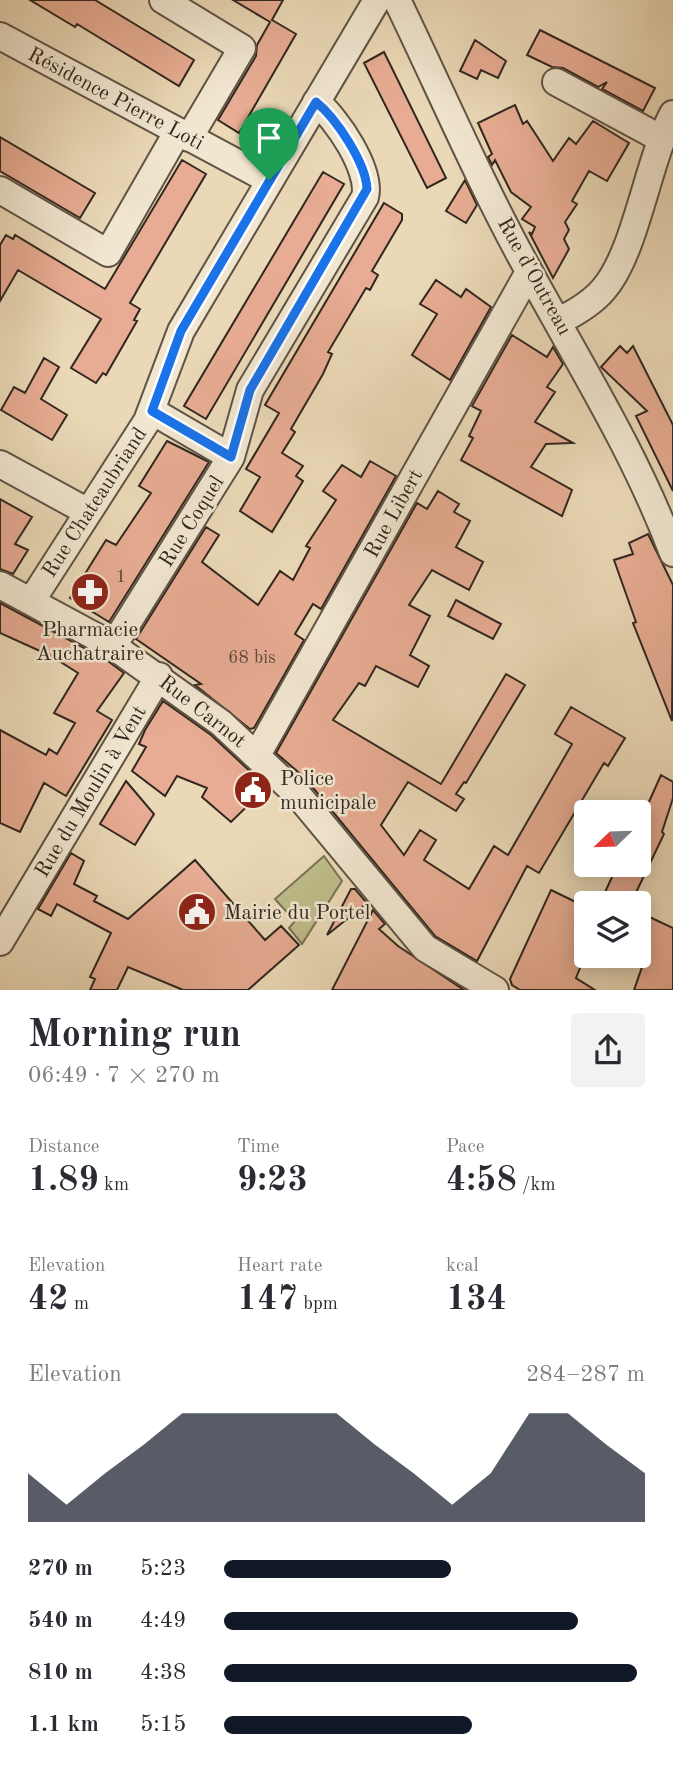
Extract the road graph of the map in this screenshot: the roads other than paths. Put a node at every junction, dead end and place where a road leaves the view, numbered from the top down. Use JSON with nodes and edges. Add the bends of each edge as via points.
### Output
{"nodes":[{"id":1,"x":163,"y":0,"type":"edge"},
{"id":2,"x":377,"y":0,"type":"edge"},
{"id":3,"x":397,"y":0,"type":"edge"},
{"id":4,"x":0,"y":36,"type":"edge"},
{"id":5,"x":556,"y":82,"type":"dead end"},
{"id":6,"x":316,"y":102,"type":"junction"},
{"id":7,"x":673,"y":114,"type":"edge"},
{"id":8,"x":184,"y":135,"type":"junction"},
{"id":9,"x":660,"y":138,"type":"junction"},
{"id":10,"x":269,"y":180,"type":"junction"},
{"id":11,"x":0,"y":191,"type":"edge"},
{"id":12,"x":529,"y":272,"type":"junction"},
{"id":13,"x":559,"y":321,"type":"junction"},
{"id":14,"x":152,"y":411,"type":"junction"},
{"id":15,"x":231,"y":457,"type":"junction"},
{"id":16,"x":0,"y":464,"type":"edge"},
{"id":17,"x":88,"y":512,"type":"junction"},
{"id":18,"x":673,"y":553,"type":"edge"},
{"id":19,"x":0,"y":585,"type":"edge"},
{"id":20,"x":32,"y":600,"type":"junction"},
{"id":21,"x":113,"y":646,"type":"junction"},
{"id":22,"x":159,"y":676,"type":"junction"},
{"id":23,"x":257,"y":755,"type":"junction"},
{"id":24,"x":0,"y":942,"type":"edge"},
{"id":25,"x":485,"y":988,"type":"edge"}],
"edges":[{"from":1,"to":8,"type":"street","via":[[242,48]]},
{"from":2,"to":6,"type":"street","name":"Rue Chateaubriand"},
{"from":3,"to":12,"type":"street","name":"Rue d'Outreau"},
{"from":4,"to":8,"type":"street","name":"Résidence Pierre Loti"},
{"from":5,"to":9,"type":"street"},
{"from":6,"to":10,"type":"street","name":"Rue Chateaubriand"},
{"from":6,"to":15,"type":"street","name":"Rue Coquel","via":[[340,127],[367,189],[250,390]]},
{"from":7,"to":9,"type":"street"},
{"from":8,"to":10,"type":"street","name":"Résidence Pierre Loti"},
{"from":8,"to":11,"type":"street","via":[[107,253]]},
{"from":9,"to":13,"type":"street","via":[[609,283],[588,304]]},
{"from":10,"to":14,"type":"street","name":"Rue Chateaubriand","via":[[175,343]]},
{"from":12,"to":13,"type":"street","name":"Rue d'Outreau"},
{"from":12,"to":23,"type":"street","name":"Rue Libert"},
{"from":13,"to":18,"type":"street","name":"Rue d'Outreau"},
{"from":14,"to":15,"type":"street"},
{"from":14,"to":17,"type":"street","name":"Rue Chateaubriand"},
{"from":15,"to":21,"type":"street","name":"Rue Coquel"},
{"from":16,"to":17,"type":"street"},
{"from":17,"to":20,"type":"street","name":"Rue Chateaubriand"},
{"from":19,"to":20,"type":"street","name":"Rue Carnot"},
{"from":20,"to":21,"type":"street","name":"Rue Carnot"},
{"from":21,"to":22,"type":"street","name":"Rue Carnot"},
{"from":22,"to":23,"type":"street","name":"Rue Carnot"},
{"from":22,"to":24,"type":"street","name":"Rue du Moulin à Vent"},
{"from":23,"to":25,"type":"street","name":"Rue Carnot","via":[[314,814],[418,942]]}]}
